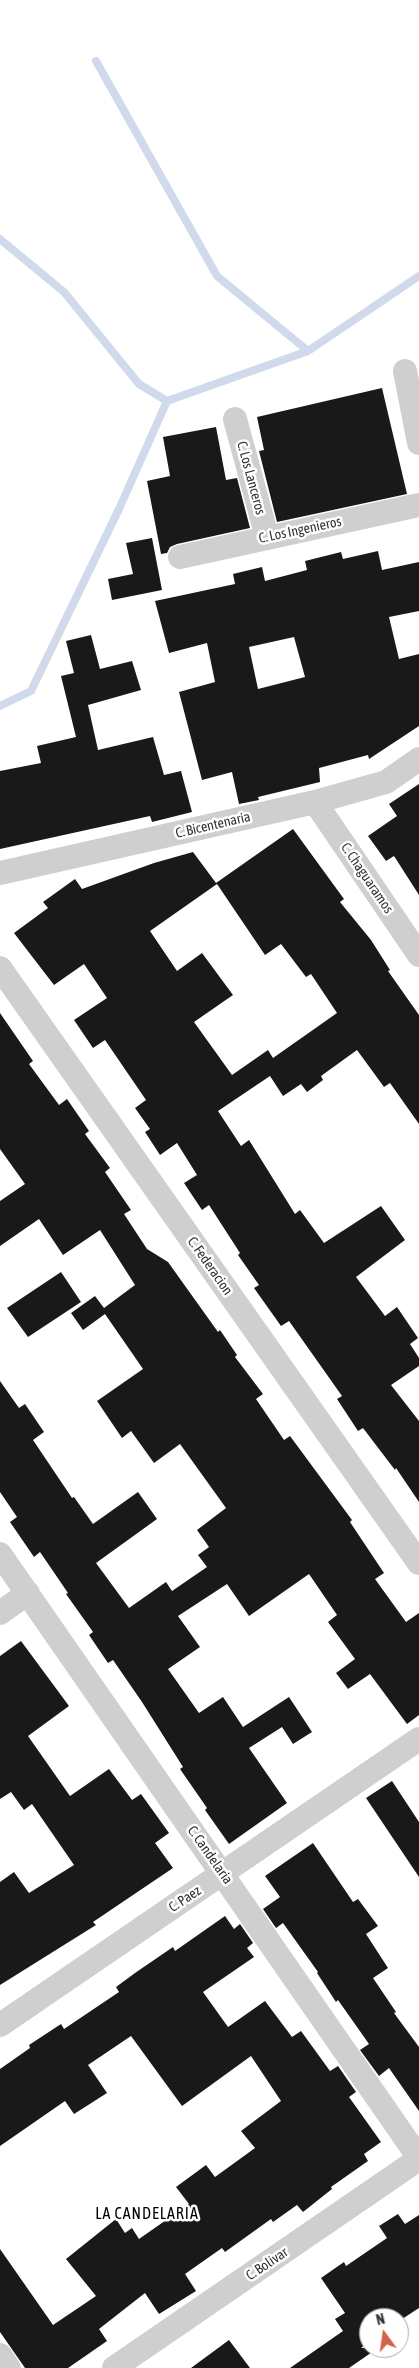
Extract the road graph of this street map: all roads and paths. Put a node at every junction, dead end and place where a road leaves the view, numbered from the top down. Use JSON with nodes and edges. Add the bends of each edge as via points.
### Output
{"nodes":[{"id":1,"x":405,"y":371,"type":"dead end"},
{"id":2,"x":235,"y":419,"type":"dead end"},
{"id":3,"x":419,"y":443,"type":"edge"},
{"id":4,"x":419,"y":505,"type":"edge"},
{"id":5,"x":267,"y":537,"type":"junction"},
{"id":6,"x":180,"y":557,"type":"dead end"},
{"id":7,"x":419,"y":759,"type":"edge"},
{"id":8,"x":315,"y":802,"type":"junction"},
{"id":9,"x":0,"y":873,"type":"edge"},
{"id":10,"x":419,"y":955,"type":"edge"},
{"id":11,"x":0,"y":968,"type":"edge"},
{"id":12,"x":0,"y":1554,"type":"edge"},
{"id":13,"x":419,"y":1563,"type":"edge"},
{"id":14,"x":28,"y":1593,"type":"junction"},
{"id":15,"x":0,"y":1613,"type":"edge"},
{"id":16,"x":419,"y":1739,"type":"edge"},
{"id":17,"x":223,"y":1873,"type":"junction"},
{"id":18,"x":0,"y":2025,"type":"edge"},
{"id":19,"x":419,"y":2158,"type":"edge"},
{"id":20,"x":0,"y":2355,"type":"edge"},
{"id":21,"x":9,"y":2368,"type":"edge"},
{"id":22,"x":114,"y":2368,"type":"edge"}],
"edges":[{"from":1,"to":3,"type":"street"},
{"from":2,"to":5,"type":"street","name":"C. Los Lanceros"},
{"from":4,"to":5,"type":"street","name":"C. Los Ingenieros"},
{"from":5,"to":6,"type":"street","name":"C. Los Ingenieros"},
{"from":7,"to":8,"type":"street","name":"C. Bicentenaria","via":[[386,782]]},
{"from":8,"to":9,"type":"street","name":"C. Bicentenaria"},
{"from":8,"to":10,"type":"street","name":"C. Chaguaramos"},
{"from":11,"to":13,"type":"street","name":"C. Federacion"},
{"from":12,"to":14,"type":"street","name":"C. Candelaria"},
{"from":14,"to":15,"type":"street"},
{"from":14,"to":17,"type":"street","name":"C. Candelaria"},
{"from":16,"to":17,"type":"street","name":"C. Paez"},
{"from":17,"to":18,"type":"street","name":"C. Paez"},
{"from":17,"to":19,"type":"street","name":"C. Candelaria"},
{"from":19,"to":22,"type":"street","name":"C. Bolivar"},
{"from":20,"to":21,"type":"street"}]}
